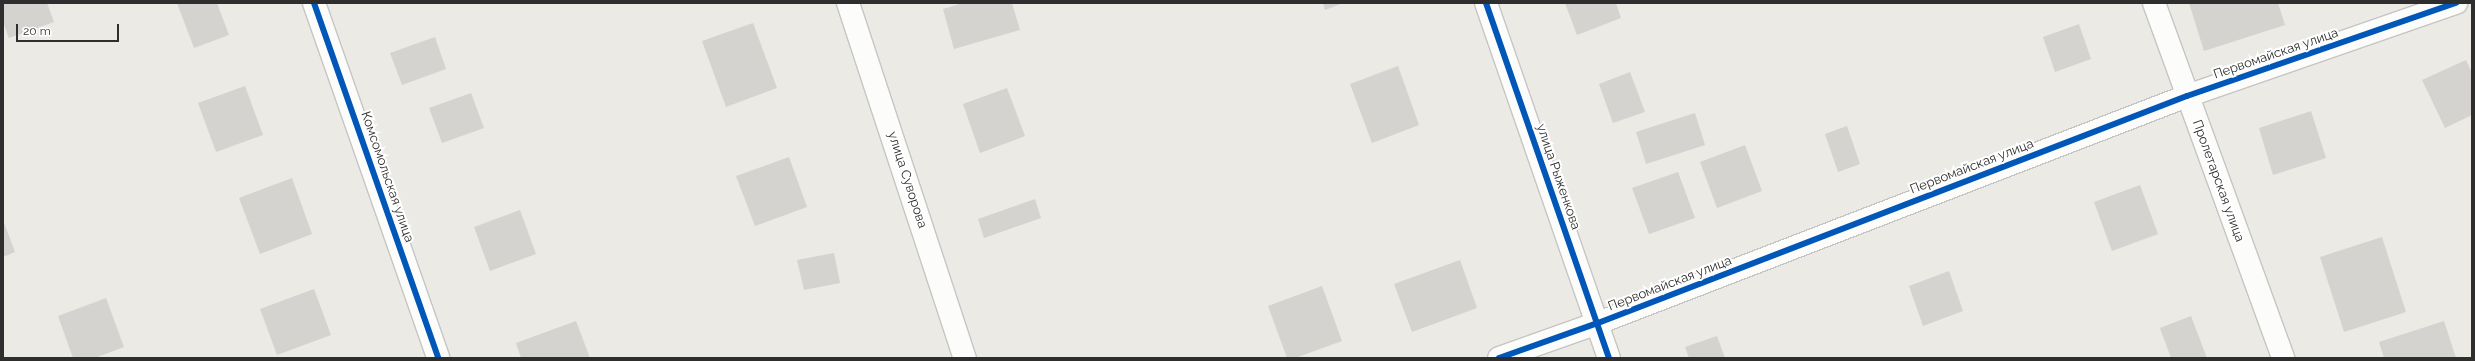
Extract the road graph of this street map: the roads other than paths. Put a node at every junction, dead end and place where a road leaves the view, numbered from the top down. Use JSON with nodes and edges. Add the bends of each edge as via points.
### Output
{"nodes":[{"id":1,"x":314,"y":3,"type":"edge"},
{"id":2,"x":848,"y":3,"type":"edge"},
{"id":3,"x":1486,"y":3,"type":"edge"},
{"id":4,"x":2154,"y":3,"type":"edge"},
{"id":5,"x":2456,"y":3,"type":"edge"},
{"id":6,"x":2187,"y":96,"type":"junction"},
{"id":7,"x":1598,"y":323,"type":"junction"},
{"id":8,"x":438,"y":358,"type":"edge"},
{"id":9,"x":965,"y":358,"type":"edge"},
{"id":10,"x":1499,"y":358,"type":"edge"},
{"id":11,"x":1609,"y":358,"type":"edge"},
{"id":12,"x":2283,"y":358,"type":"edge"}],
"edges":[{"from":1,"to":8,"type":"street","name":"Комсомольская улица"},
{"from":2,"to":9,"type":"street","name":"улица Суворова"},
{"from":3,"to":7,"type":"street","name":"улица Рыженкова"},
{"from":4,"to":6,"type":"street","name":"Пролетарская улица"},
{"from":5,"to":6,"type":"street","name":"Первомайская улица"},
{"from":6,"to":7,"type":"street","name":"Первомайская улица"},
{"from":6,"to":12,"type":"street","name":"Пролетарская улица"},
{"from":7,"to":10,"type":"street","name":"Первомайская улица"},
{"from":7,"to":11,"type":"street","name":"улица Рыженкова"}]}
